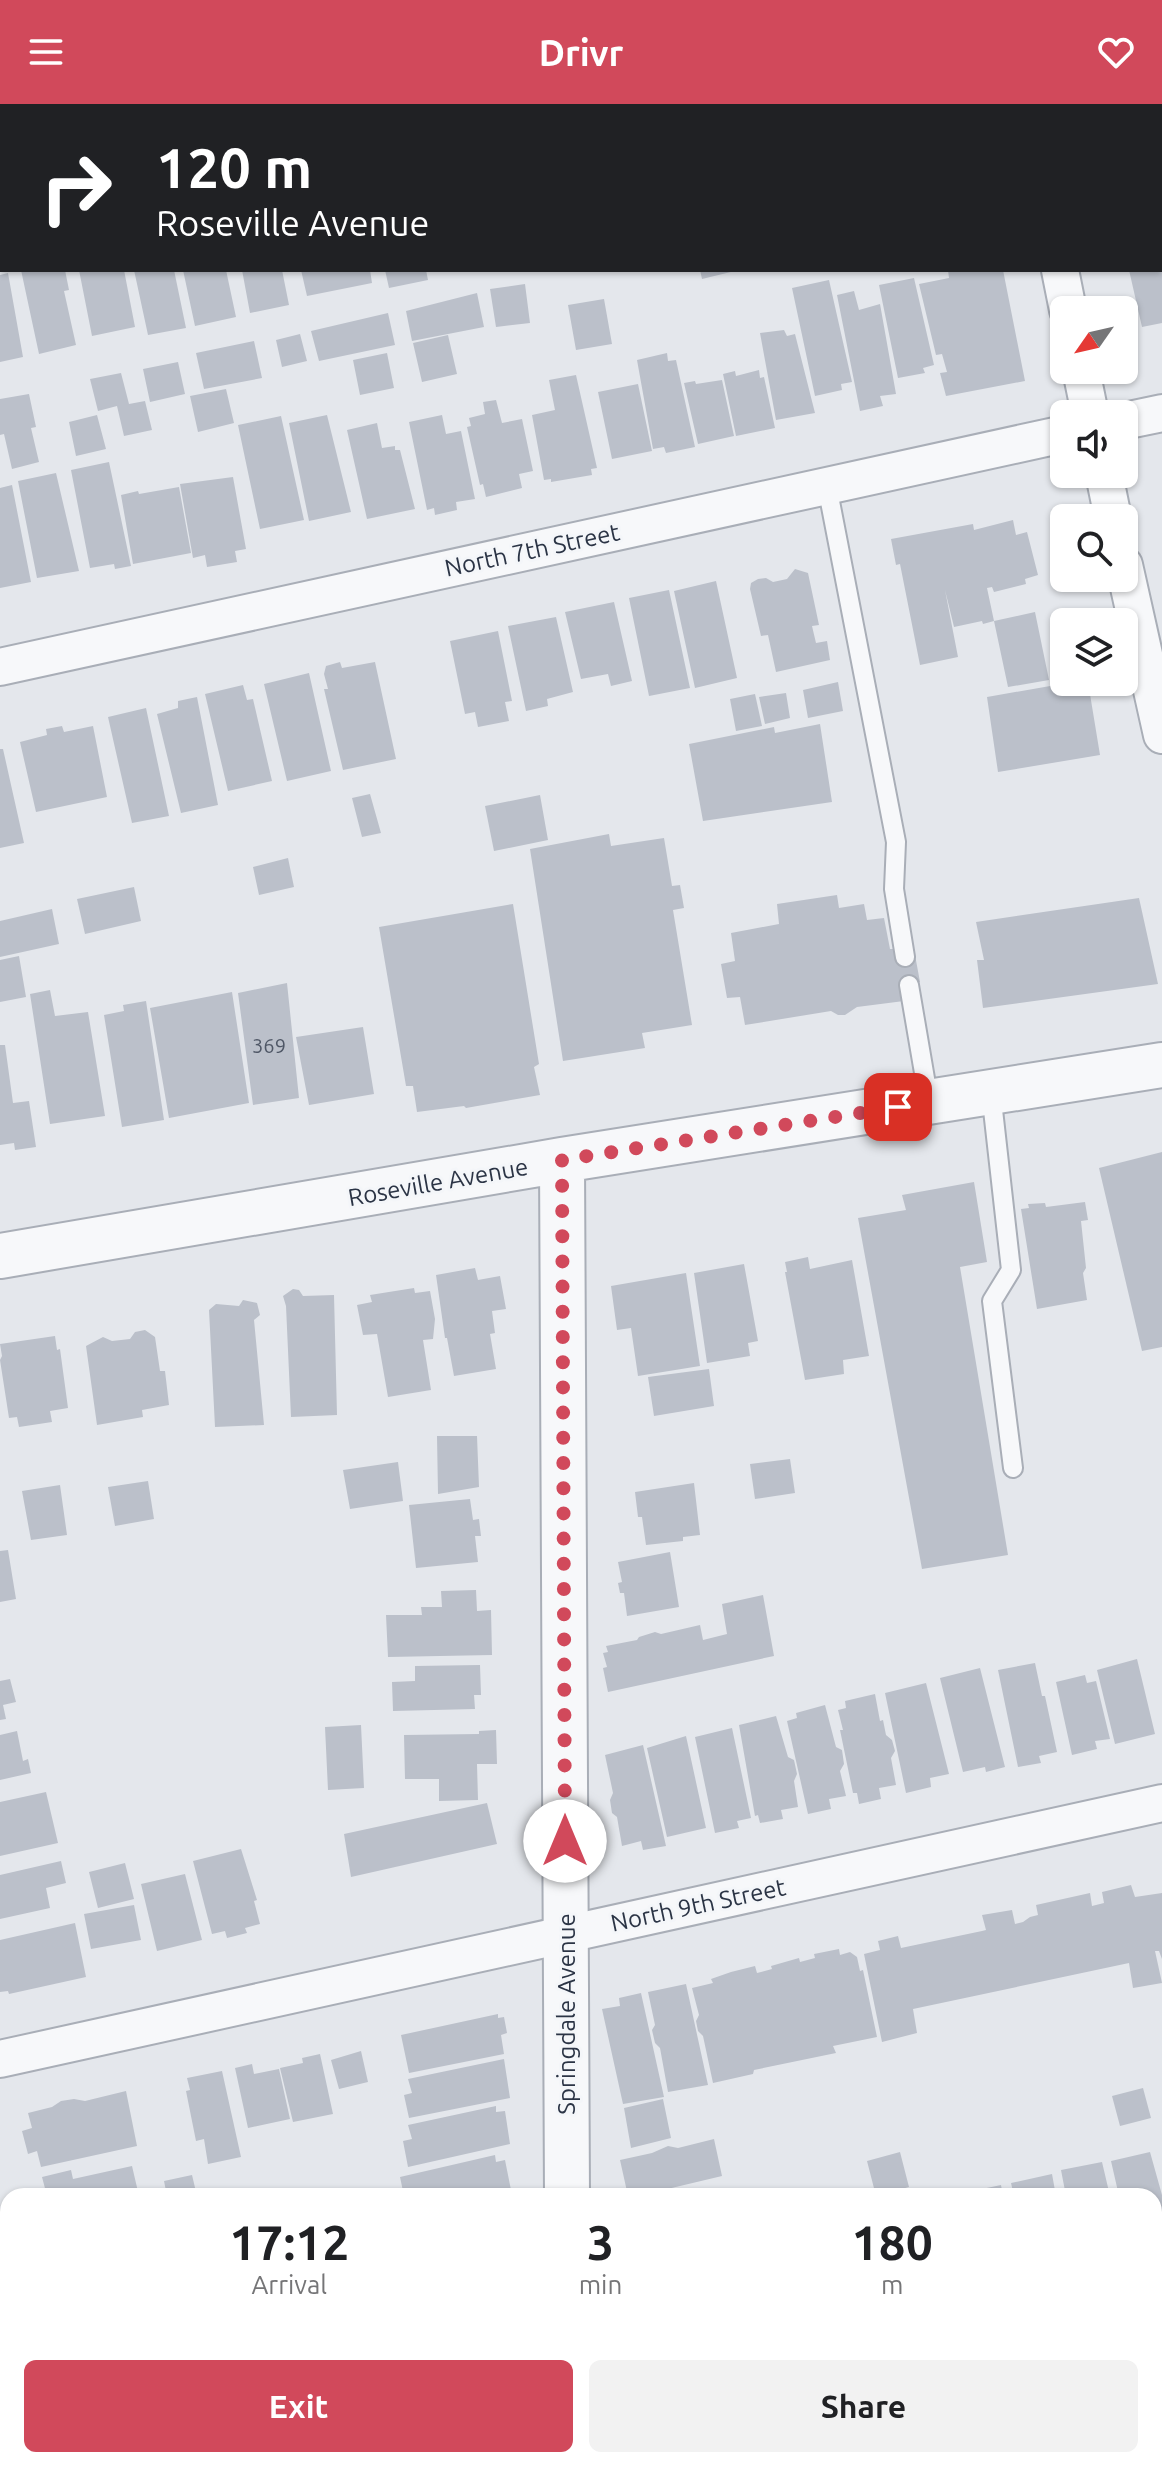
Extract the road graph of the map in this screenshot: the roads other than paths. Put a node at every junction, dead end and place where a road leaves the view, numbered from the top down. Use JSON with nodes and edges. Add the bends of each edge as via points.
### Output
{"nodes":[{"id":1,"x":1060,"y":272,"type":"edge"},
{"id":2,"x":1065,"y":296,"type":"edge"},
{"id":3,"x":1162,"y":413,"type":"edge"},
{"id":4,"x":1138,"y":418,"type":"edge"},
{"id":5,"x":1050,"y":437,"type":"edge"},
{"id":6,"x":827,"y":486,"type":"junction"},
{"id":7,"x":1130,"y":592,"type":"edge"},
{"id":8,"x":0,"y":667,"type":"edge"},
{"id":9,"x":1162,"y":735,"type":"edge"},
{"id":10,"x":905,"y":957,"type":"dead end"},
{"id":11,"x":909,"y":985,"type":"dead end"},
{"id":12,"x":1162,"y":1065,"type":"edge"},
{"id":13,"x":991,"y":1092,"type":"junction"},
{"id":14,"x":929,"y":1102,"type":"junction"},
{"id":15,"x":562,"y":1160,"type":"junction"},
{"id":16,"x":0,"y":1256,"type":"edge"},
{"id":17,"x":1013,"y":1468,"type":"dead end"},
{"id":18,"x":1162,"y":1803,"type":"edge"},
{"id":19,"x":566,"y":1934,"type":"junction"},
{"id":20,"x":0,"y":2059,"type":"edge"},
{"id":21,"x":567,"y":2188,"type":"edge"}],
"edges":[{"from":1,"to":2,"type":"street"},
{"from":3,"to":4,"type":"street"},
{"from":5,"to":6,"type":"street","name":"North 7th Street"},
{"from":6,"to":8,"type":"street","name":"North 7th Street"},
{"from":6,"to":10,"type":"lane","via":[[896,842],[894,889]]},
{"from":7,"to":9,"type":"street"},
{"from":11,"to":14,"type":"lane"},
{"from":12,"to":13,"type":"street","name":"Roseville Avenue"},
{"from":13,"to":14,"type":"street","name":"Roseville Avenue"},
{"from":13,"to":17,"type":"lane","via":[[1011,1270],[992,1301]]},
{"from":14,"to":15,"type":"street","name":"Roseville Avenue"},
{"from":15,"to":16,"type":"street","name":"Roseville Avenue"},
{"from":15,"to":19,"type":"street","name":"Springdale Avenue"},
{"from":18,"to":19,"type":"street","name":"North 9th Street"},
{"from":19,"to":20,"type":"street","name":"North 9th Street"},
{"from":19,"to":21,"type":"street","name":"Springdale Avenue"}]}
